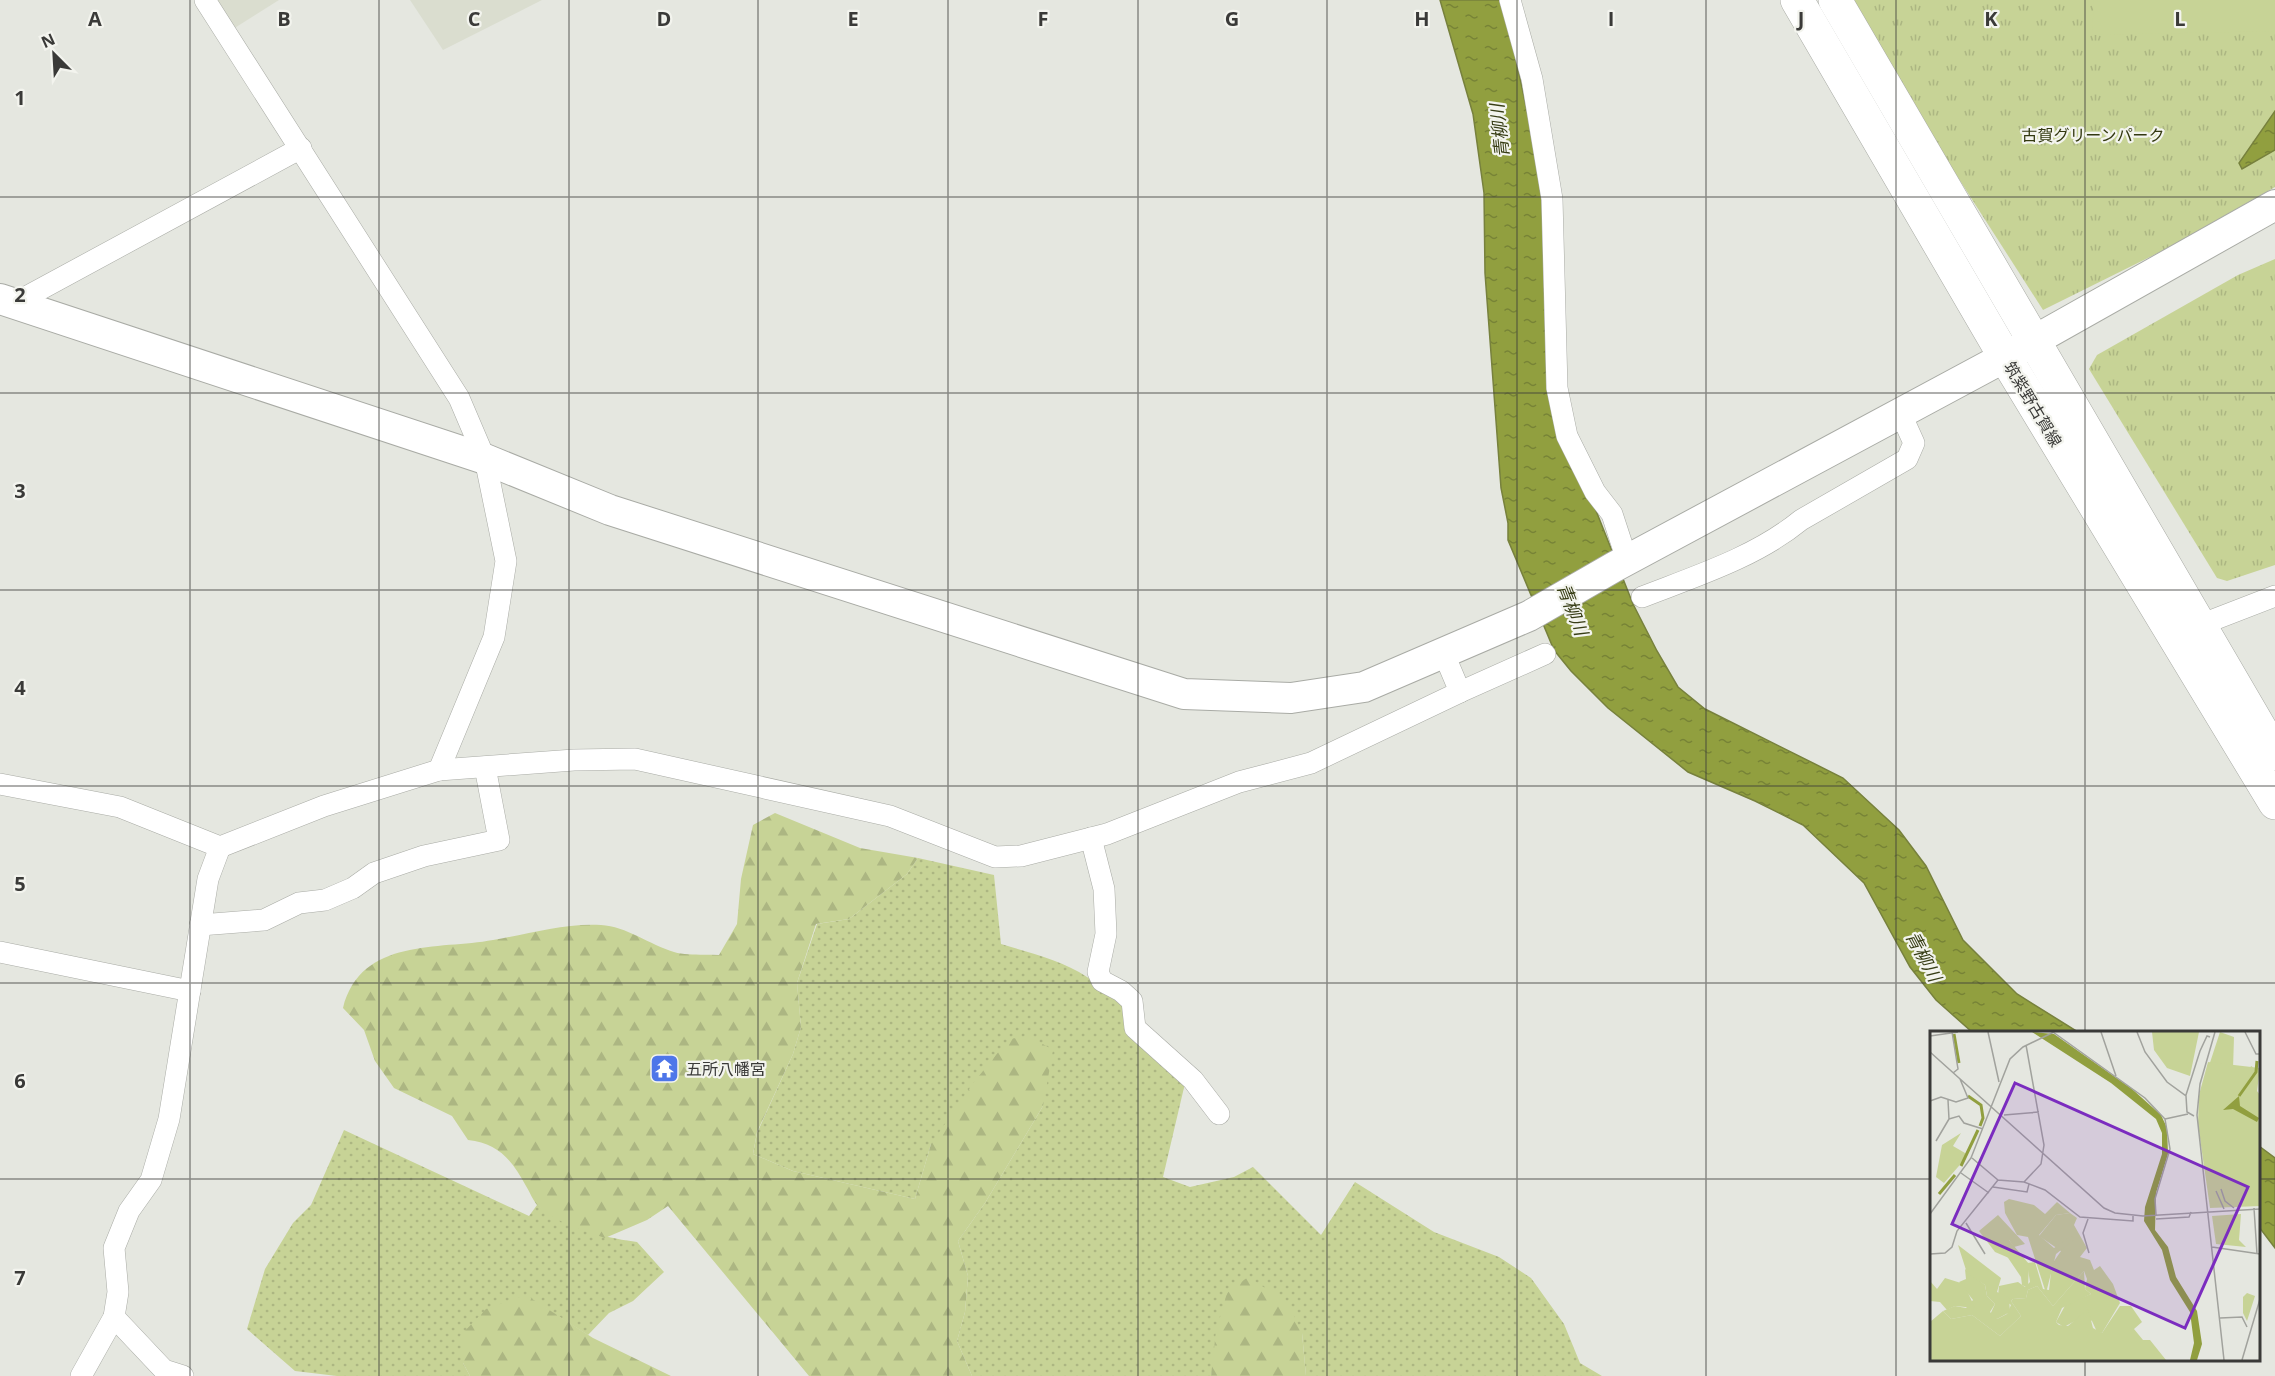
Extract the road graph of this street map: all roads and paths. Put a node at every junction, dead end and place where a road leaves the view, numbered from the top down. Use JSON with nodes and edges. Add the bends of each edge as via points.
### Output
{"nodes":[{"id":1,"x":205,"y":0,"type":"edge"},
{"id":2,"x":1510,"y":0,"type":"edge"},
{"id":3,"x":1797,"y":0,"type":"edge"},
{"id":4,"x":1835,"y":0,"type":"edge"},
{"id":5,"x":301,"y":148,"type":"junction"},
{"id":6,"x":2275,"y":205,"type":"edge"},
{"id":7,"x":8,"y":301,"type":"edge"},
{"id":8,"x":2034,"y":341,"type":"junction"},
{"id":9,"x":2005,"y":357,"type":"junction"},
{"id":10,"x":1900,"y":412,"type":"junction"},
{"id":11,"x":484,"y":459,"type":"junction"},
{"id":12,"x":1620,"y":564,"type":"junction"},
{"id":13,"x":2275,"y":596,"type":"edge"},
{"id":14,"x":1642,"y":597,"type":"dead end"},
{"id":15,"x":2200,"y":625,"type":"junction"},
{"id":16,"x":1444,"y":654,"type":"junction"},
{"id":17,"x":1545,"y":654,"type":"dead end"},
{"id":18,"x":1460,"y":692,"type":"junction"},
{"id":19,"x":2275,"y":754,"type":"edge"},
{"id":20,"x":485,"y":767,"type":"junction"},
{"id":21,"x":439,"y":770,"type":"junction"},
{"id":22,"x":0,"y":784,"type":"edge"},
{"id":23,"x":2275,"y":803,"type":"edge"},
{"id":24,"x":1091,"y":838,"type":"junction"},
{"id":25,"x":220,"y":847,"type":"junction"},
{"id":26,"x":200,"y":925,"type":"junction"},
{"id":27,"x":0,"y":952,"type":"edge"},
{"id":28,"x":190,"y":991,"type":"junction"},
{"id":29,"x":1219,"y":1114,"type":"dead end"},
{"id":30,"x":114,"y":1317,"type":"junction"},
{"id":31,"x":81,"y":1376,"type":"edge"},
{"id":32,"x":183,"y":1376,"type":"edge"}],
"edges":[{"from":1,"to":5,"type":"street"},
{"from":2,"to":12,"type":"street","via":[[1532,80],[1552,199],[1557,388],[1564,426],[1595,492],[1612,514]]},
{"from":3,"to":9,"type":"main road","name":"筑紫野古賀線"},
{"from":4,"to":8,"type":"main road","name":"筑紫野古賀線"},
{"from":5,"to":7,"type":"street"},
{"from":5,"to":11,"type":"street","via":[[459,398]]},
{"from":6,"to":8,"type":"street"},
{"from":7,"to":11,"type":"street"},
{"from":8,"to":9,"type":"street"},
{"from":8,"to":15,"type":"main road","name":"筑紫野古賀線"},
{"from":9,"to":10,"type":"street"},
{"from":9,"to":23,"type":"main road","name":"筑紫野古賀線"},
{"from":10,"to":12,"type":"street"},
{"from":10,"to":14,"type":"street","via":[[1914,443],[1907,459],[1723,565]]},
{"from":11,"to":16,"type":"street","via":[[610,510],[1185,694],[1291,698],[1364,687]]},
{"from":11,"to":21,"type":"street","via":[[506,561],[494,637]]},
{"from":12,"to":16,"type":"street","via":[[1542,608]]},
{"from":13,"to":15,"type":"street"},
{"from":15,"to":19,"type":"main road","name":"筑紫野古賀線"},
{"from":16,"to":18,"type":"street"},
{"from":17,"to":18,"type":"street"},
{"from":18,"to":24,"type":"street","via":[[1311,763],[1239,782]]},
{"from":20,"to":21,"type":"street"},
{"from":20,"to":24,"type":"street","via":[[636,759],[890,816],[995,857],[1021,856]]},
{"from":20,"to":26,"type":"street","via":[[499,840],[424,856],[374,873],[353,888],[325,900],[299,903],[264,920]]},
{"from":21,"to":25,"type":"street","via":[[324,806]]},
{"from":22,"to":25,"type":"street","via":[[120,807]]},
{"from":24,"to":29,"type":"street","via":[[1104,889],[1106,934],[1098,972],[1102,981],[1132,1001],[1135,1028],[1193,1080]]},
{"from":25,"to":26,"type":"street","via":[[208,879]]},
{"from":26,"to":28,"type":"street"},
{"from":27,"to":28,"type":"street"},
{"from":28,"to":30,"type":"street","via":[[169,1119],[151,1180],[129,1211],[114,1248],[118,1292]]},
{"from":30,"to":31,"type":"street"},
{"from":30,"to":32,"type":"street","via":[[164,1370]]}]}
